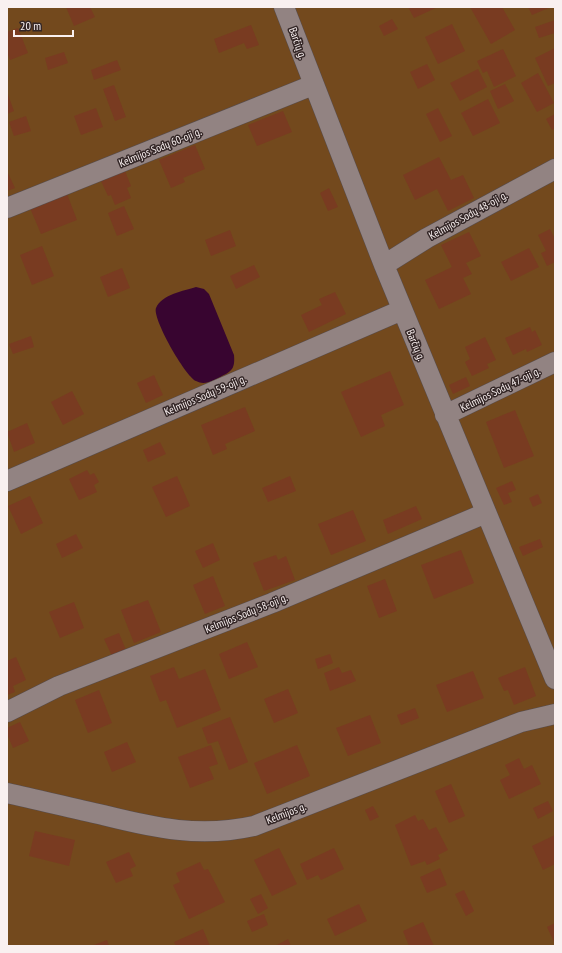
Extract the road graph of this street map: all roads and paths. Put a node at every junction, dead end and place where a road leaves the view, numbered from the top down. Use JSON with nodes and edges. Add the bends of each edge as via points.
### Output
{"nodes":[{"id":1,"x":288,"y":9,"type":"edge"},
{"id":2,"x":313,"y":85,"type":"junction"},
{"id":3,"x":555,"y":169,"type":"edge"},
{"id":4,"x":7,"y":208,"type":"edge"},
{"id":5,"x":384,"y":265,"type":"junction"},
{"id":6,"x":402,"y":310,"type":"junction"},
{"id":7,"x":555,"y":362,"type":"edge"},
{"id":8,"x":444,"y":415,"type":"junction"},
{"id":9,"x":7,"y":481,"type":"edge"},
{"id":10,"x":486,"y":513,"type":"junction"},
{"id":11,"x":555,"y":679,"type":"edge"},
{"id":12,"x":7,"y":712,"type":"edge"},
{"id":13,"x":555,"y":714,"type":"edge"},
{"id":14,"x":7,"y":793,"type":"edge"}],
"edges":[{"from":1,"to":2,"type":"street","name":"Barčių g."},
{"from":2,"to":4,"type":"street","name":"Kelmijos Sodų 60-oji g."},
{"from":2,"to":5,"type":"street","name":"Barčių g."},
{"from":3,"to":5,"type":"street","name":"Kelmijos Sodų 48-oji g.","via":[[427,238]]},
{"from":5,"to":6,"type":"street","name":"Barčių g."},
{"from":6,"to":8,"type":"street","name":"Barčių g."},
{"from":6,"to":9,"type":"street","name":"Kelmijos Sodų 59-oji g."},
{"from":7,"to":8,"type":"street","name":"Kelmijos Sodų 47-oji g."},
{"from":8,"to":10,"type":"street","name":"Barčių g."},
{"from":10,"to":11,"type":"street","name":"Barčių g."},
{"from":10,"to":12,"type":"street","name":"Kelmijos Sodų 58-oji g.","via":[[272,603],[59,686]]},
{"from":13,"to":14,"type":"street","name":"Kelmijos g.","via":[[521,722],[254,826],[234,830],[195,833],[150,826]]}]}
